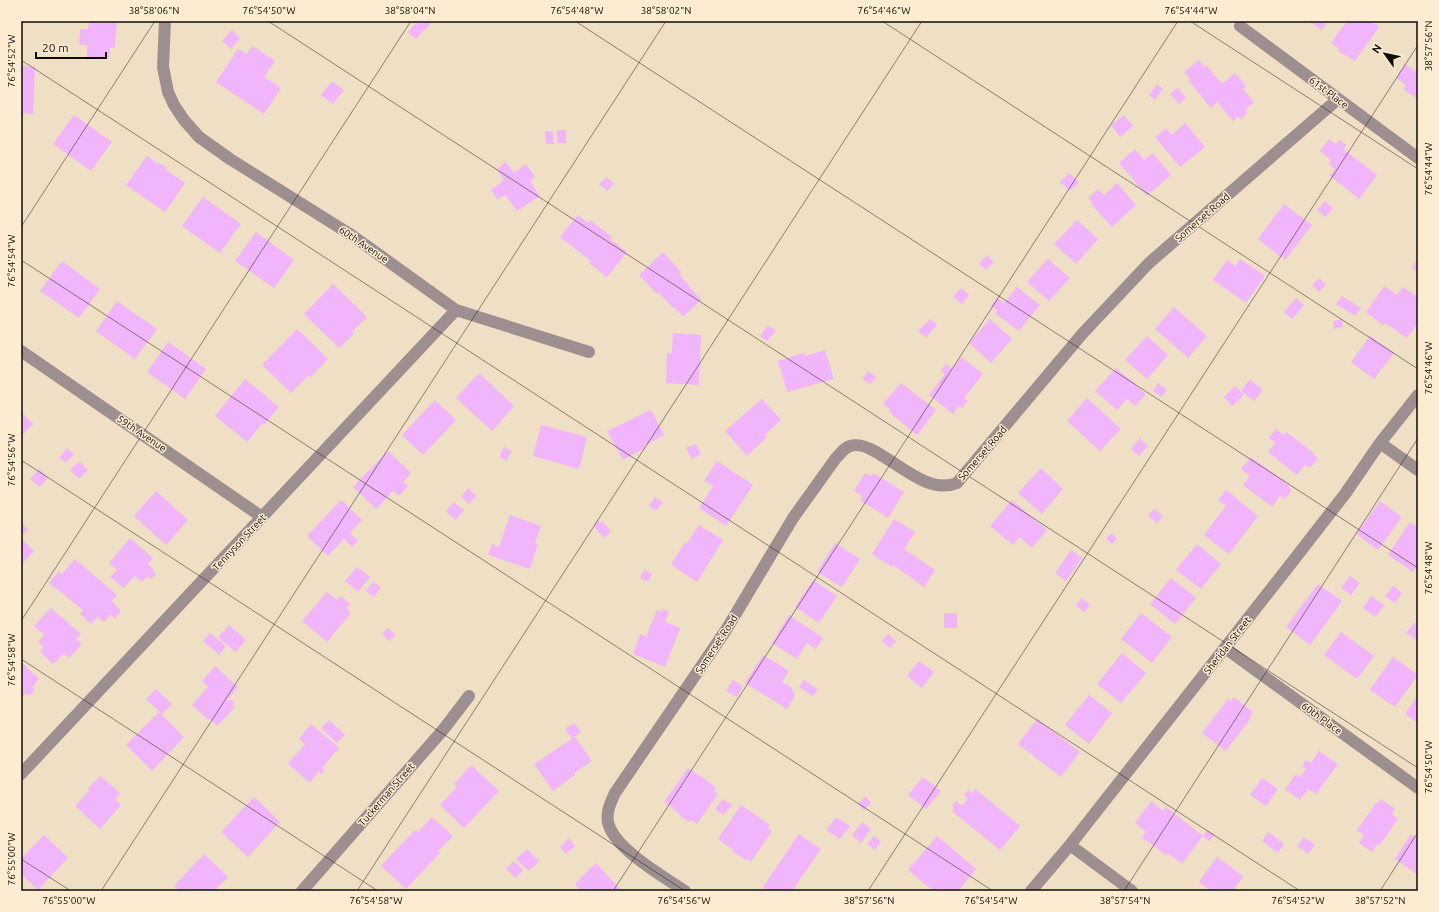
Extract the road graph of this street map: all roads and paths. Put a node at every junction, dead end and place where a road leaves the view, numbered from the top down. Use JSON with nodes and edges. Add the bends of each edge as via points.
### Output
{"nodes":[{"id":1,"x":165,"y":21,"type":"edge"},
{"id":2,"x":1240,"y":26,"type":"dead end"},
{"id":3,"x":1338,"y":99,"type":"junction"},
{"id":4,"x":1418,"y":158,"type":"edge"},
{"id":5,"x":456,"y":310,"type":"junction"},
{"id":6,"x":21,"y":351,"type":"edge"},
{"id":7,"x":589,"y":352,"type":"dead end"},
{"id":8,"x":1418,"y":395,"type":"edge"},
{"id":9,"x":1380,"y":443,"type":"junction"},
{"id":10,"x":1418,"y":470,"type":"edge"},
{"id":11,"x":262,"y":517,"type":"junction"},
{"id":12,"x":1225,"y":648,"type":"junction"},
{"id":13,"x":469,"y":696,"type":"dead end"},
{"id":14,"x":21,"y":774,"type":"edge"},
{"id":15,"x":1418,"y":788,"type":"edge"},
{"id":16,"x":1070,"y":845,"type":"junction"},
{"id":17,"x":302,"y":891,"type":"edge"},
{"id":18,"x":685,"y":891,"type":"edge"},
{"id":19,"x":1031,"y":891,"type":"edge"},
{"id":20,"x":1132,"y":891,"type":"edge"}],
"edges":[{"from":1,"to":5,"type":"street","name":"60th Avenue","via":[[163,67],[168,92],[184,120],[199,138],[353,236]]},
{"from":2,"to":3,"type":"street","name":"61st Place"},
{"from":3,"to":4,"type":"street","name":"61st Place"},
{"from":3,"to":18,"type":"street","name":"Somerset Road","via":[[1149,263],[1083,333],[957,482],[940,487],[915,477],[860,446],[844,449],[836,458],[793,518],[726,630],[615,793],[608,810],[608,822],[613,834],[623,846],[647,866]]},
{"from":5,"to":7,"type":"street","name":"60th Avenue"},
{"from":5,"to":11,"type":"street","name":"Tennyson Street"},
{"from":6,"to":11,"type":"street","name":"59th Avenue"},
{"from":8,"to":9,"type":"street","name":"Sheridan Street"},
{"from":9,"to":10,"type":"street"},
{"from":9,"to":12,"type":"street","name":"Sheridan Street","via":[[1345,494]]},
{"from":11,"to":14,"type":"street","name":"Tennyson Street"},
{"from":12,"to":15,"type":"street","name":"60th Place"},
{"from":12,"to":16,"type":"street","name":"Sheridan Street"},
{"from":13,"to":17,"type":"street","name":"Tuckerman Street","via":[[443,730]]},
{"from":16,"to":19,"type":"street","name":"Sheridan Street"},
{"from":16,"to":20,"type":"street"}]}
